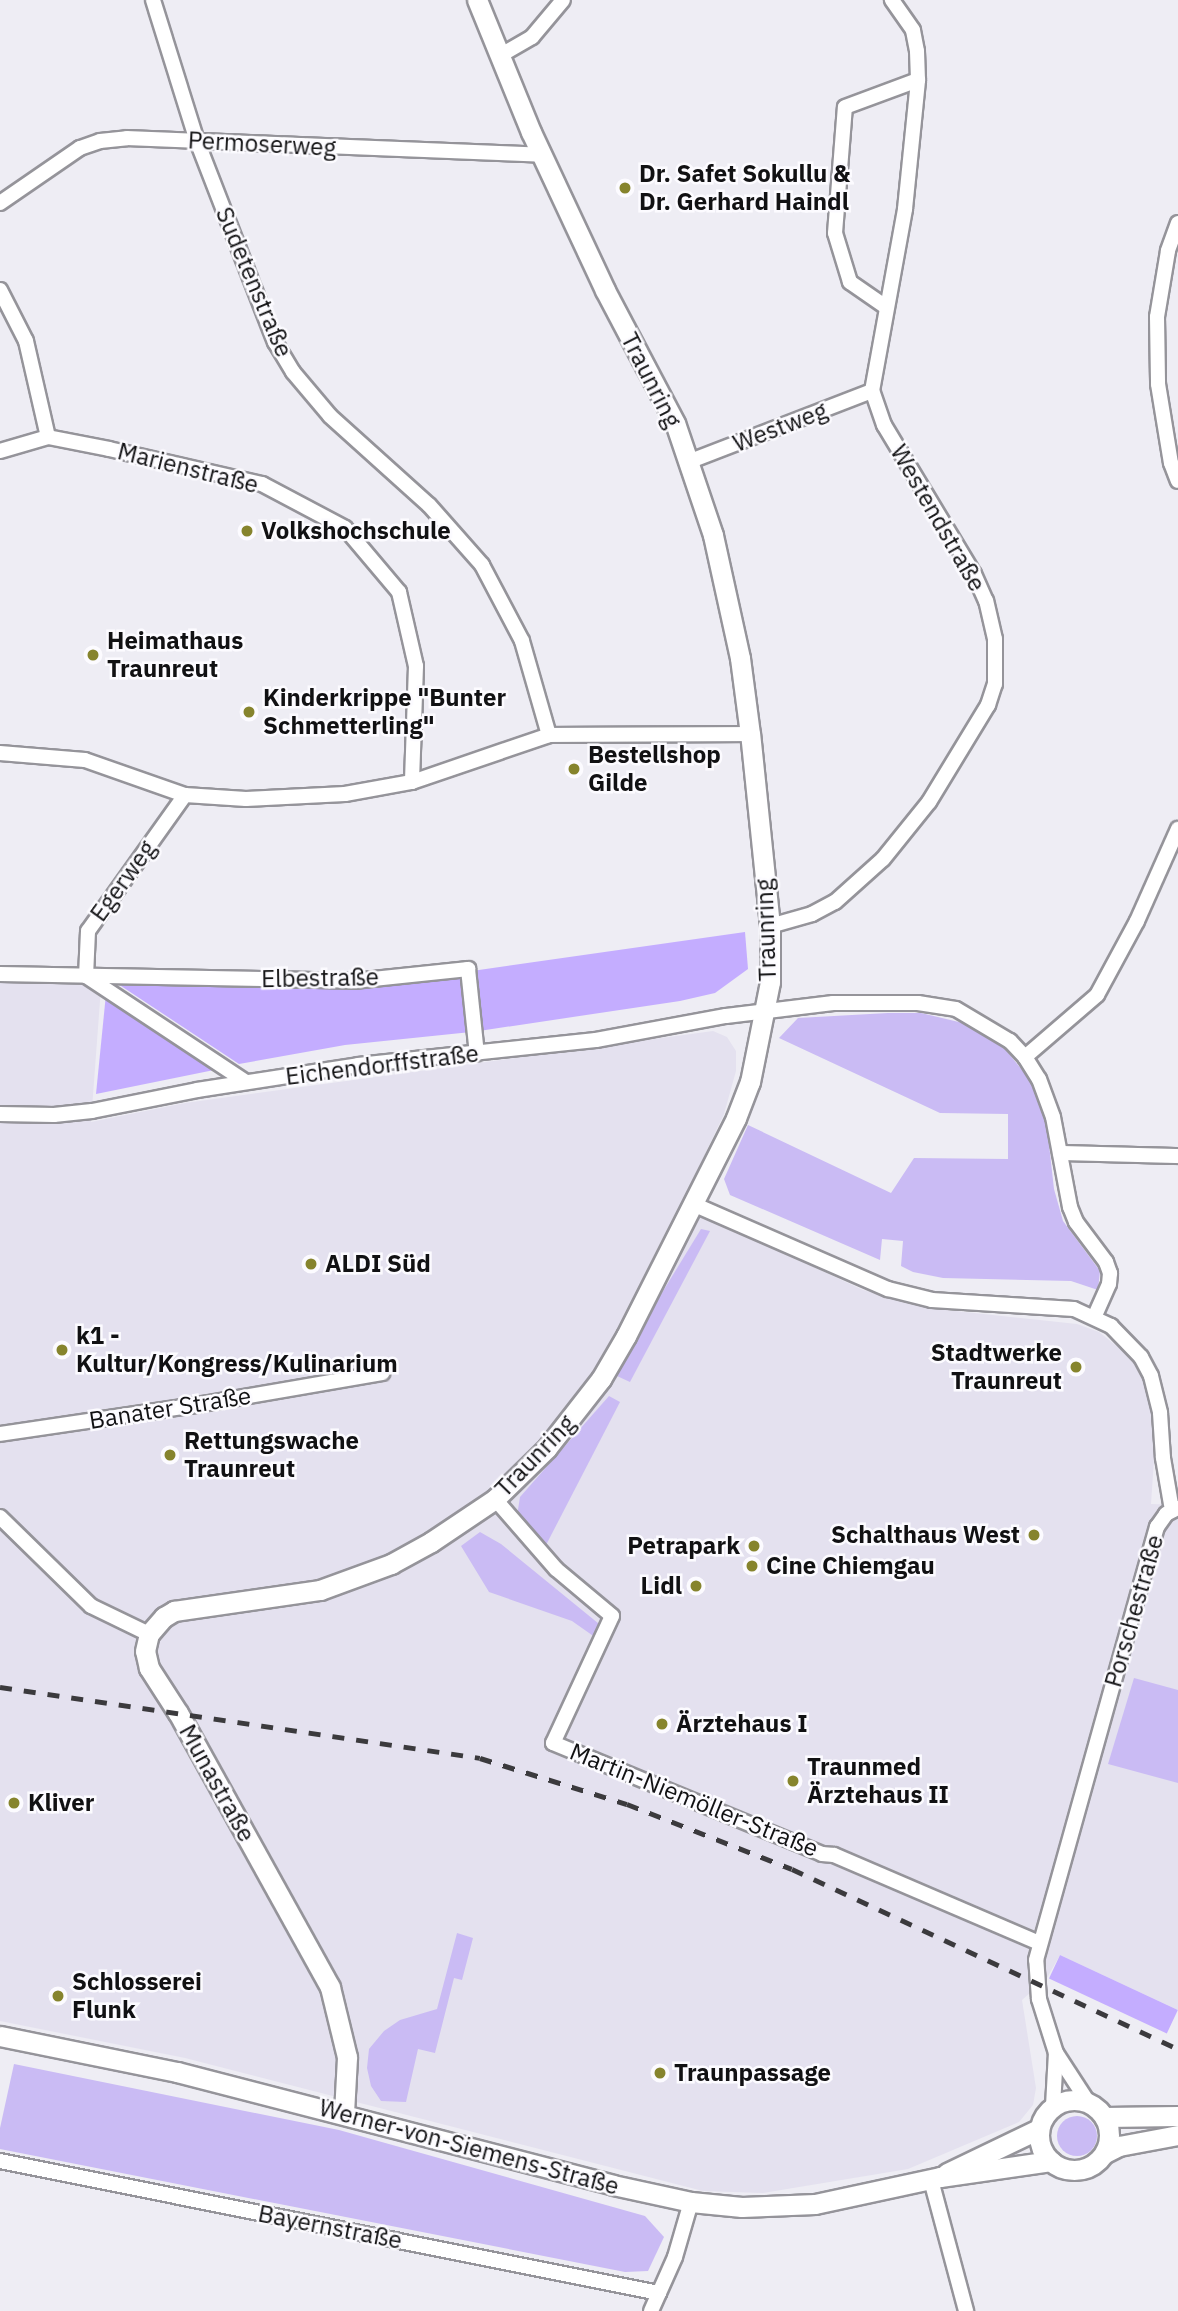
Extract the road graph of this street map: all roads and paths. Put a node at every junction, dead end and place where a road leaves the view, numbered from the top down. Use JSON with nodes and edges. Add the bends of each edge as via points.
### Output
{"nodes":[{"id":1,"x":153,"y":0,"type":"edge"},
{"id":2,"x":477,"y":0,"type":"edge"},
{"id":3,"x":563,"y":0,"type":"edge"},
{"id":4,"x":892,"y":0,"type":"edge"},
{"id":5,"x":501,"y":55,"type":"junction"},
{"id":6,"x":918,"y":80,"type":"junction"},
{"id":7,"x":197,"y":141,"type":"junction"},
{"id":8,"x":542,"y":155,"type":"junction"},
{"id":9,"x":0,"y":202,"type":"edge"},
{"id":10,"x":1178,"y":223,"type":"edge"},
{"id":11,"x":0,"y":290,"type":"edge"},
{"id":12,"x":886,"y":307,"type":"junction"},
{"id":13,"x":872,"y":391,"type":"junction"},
{"id":14,"x":48,"y":438,"type":"junction"},
{"id":15,"x":0,"y":451,"type":"edge"},
{"id":16,"x":688,"y":462,"type":"junction"},
{"id":17,"x":1178,"y":481,"type":"edge"},
{"id":18,"x":750,"y":734,"type":"junction"},
{"id":19,"x":549,"y":735,"type":"junction"},
{"id":20,"x":0,"y":753,"type":"edge"},
{"id":21,"x":412,"y":782,"type":"junction"},
{"id":22,"x":185,"y":795,"type":"junction"},
{"id":23,"x":1178,"y":829,"type":"edge"},
{"id":24,"x":770,"y":926,"type":"junction"},
{"id":25,"x":0,"y":974,"type":"edge"},
{"id":26,"x":86,"y":976,"type":"junction"},
{"id":27,"x":765,"y":1012,"type":"junction"},
{"id":28,"x":477,"y":1054,"type":"junction"},
{"id":29,"x":1025,"y":1057,"type":"junction"},
{"id":30,"x":246,"y":1082,"type":"junction"},
{"id":31,"x":0,"y":1114,"type":"edge"},
{"id":32,"x":1060,"y":1153,"type":"junction"},
{"id":33,"x":1178,"y":1156,"type":"edge"},
{"id":34,"x":693,"y":1205,"type":"junction"},
{"id":35,"x":1094,"y":1317,"type":"junction"},
{"id":36,"x":382,"y":1373,"type":"dead end"},
{"id":37,"x":0,"y":1434,"type":"edge"},
{"id":38,"x":495,"y":1499,"type":"junction"},
{"id":39,"x":1175,"y":1509,"type":"edge"},
{"id":40,"x":0,"y":1517,"type":"edge"},
{"id":41,"x":149,"y":1634,"type":"junction"},
{"id":42,"x":1039,"y":1943,"type":"junction"},
{"id":43,"x":0,"y":2036,"type":"edge"},
{"id":44,"x":1056,"y":2053,"type":"junction"},
{"id":45,"x":1088,"y":2102,"type":"junction"},
{"id":46,"x":1053,"y":2106,"type":"junction"},
{"id":47,"x":344,"y":2113,"type":"junction"},
{"id":48,"x":1178,"y":2116,"type":"edge"},
{"id":49,"x":1105,"y":2117,"type":"junction"},
{"id":50,"x":1039,"y":2129,"type":"junction"},
{"id":51,"x":1178,"y":2135,"type":"edge"},
{"id":52,"x":1105,"y":2153,"type":"junction"},
{"id":53,"x":0,"y":2161,"type":"edge"},
{"id":54,"x":1051,"y":2161,"type":"junction"},
{"id":55,"x":936,"y":2178,"type":"junction"},
{"id":56,"x":691,"y":2202,"type":"junction"},
{"id":57,"x":659,"y":2293,"type":"junction"},
{"id":58,"x":651,"y":2311,"type":"edge"},
{"id":59,"x":965,"y":2311,"type":"edge"}],
"edges":[{"from":1,"to":7,"type":"street","name":"Sudetenstraße"},
{"from":2,"to":5,"type":"street","name":"Traunring"},
{"from":3,"to":5,"type":"street","via":[[532,37]]},
{"from":4,"to":6,"type":"street","name":"Westendstraße","via":[[913,30]]},
{"from":5,"to":8,"type":"street","name":"Traunring"},
{"from":6,"to":12,"type":"street","name":"Westendstraße","via":[[905,208]]},
{"from":6,"to":12,"type":"street","via":[[845,107],[835,233],[850,282]]},
{"from":7,"to":8,"type":"street","name":"Permoserweg"},
{"from":7,"to":9,"type":"street","name":"Permoserweg","via":[[100,141],[80,148]]},
{"from":7,"to":19,"type":"street","name":"Sudetenstraße","via":[[275,342],[330,416],[429,505],[482,565],[522,641]]},
{"from":8,"to":16,"type":"street","name":"Traunring","via":[[605,290],[675,423]]},
{"from":10,"to":17,"type":"street","via":[[1168,251],[1157,330],[1158,384]]},
{"from":11,"to":14,"type":"street","via":[[26,341]]},
{"from":12,"to":13,"type":"street","name":"Westendstraße"},
{"from":13,"to":16,"type":"street","name":"Westweg"},
{"from":13,"to":24,"type":"street","name":"Westendstraße","via":[[884,425],[986,601],[995,639],[995,684],[988,705],[929,802],[883,859],[835,902]]},
{"from":14,"to":15,"type":"street","name":"Marienstraße"},
{"from":14,"to":21,"type":"street","name":"Marienstraße","via":[[262,484],[345,528],[399,592],[416,666]]},
{"from":16,"to":18,"type":"street","name":"Traunring","via":[[713,535],[740,658]]},
{"from":18,"to":19,"type":"street"},
{"from":18,"to":24,"type":"street","name":"Traunring"},
{"from":19,"to":21,"type":"street"},
{"from":20,"to":22,"type":"street","via":[[85,760]]},
{"from":21,"to":22,"type":"street","via":[[345,794],[246,799]]},
{"from":22,"to":26,"type":"street","name":"Egerweg","via":[[88,931]]},
{"from":23,"to":29,"type":"street","via":[[1137,922],[1097,995]]},
{"from":24,"to":27,"type":"street","name":"Traunring"},
{"from":25,"to":26,"type":"street","name":"Elbestraße"},
{"from":26,"to":28,"type":"street","name":"Elbestraße","via":[[354,981],[468,969]]},
{"from":26,"to":30,"type":"street"},
{"from":27,"to":28,"type":"street","name":"Eichendorffstraße"},
{"from":27,"to":29,"type":"street","name":"Eichendorffstraße","via":[[881,1002],[956,1009],[1010,1041]]},
{"from":27,"to":34,"type":"street","name":"Traunring","via":[[750,1082]]},
{"from":28,"to":30,"type":"street","name":"Eichendorffstraße"},
{"from":29,"to":32,"type":"street","via":[[1053,1117]]},
{"from":30,"to":31,"type":"street","name":"Eichendorffstraße","via":[[92,1111]]},
{"from":32,"to":33,"type":"street"},
{"from":32,"to":35,"type":"street","via":[[1076,1222],[1107,1262],[1110,1273]]},
{"from":34,"to":35,"type":"street","name":"Porschestraße","via":[[908,1295],[1052,1305]]},
{"from":34,"to":38,"type":"street","name":"Traunring","via":[[601,1379],[547,1448]]},
{"from":35,"to":39,"type":"street","name":"Porschestraße","via":[[1128,1340],[1151,1377]]},
{"from":36,"to":37,"type":"street","name":"Banater Straße"},
{"from":38,"to":41,"type":"street","name":"Traunring","via":[[431,1542],[357,1578],[290,1596],[174,1611]]},
{"from":38,"to":42,"type":"street","name":"Martin-Niemöller-Straße","via":[[556,1569],[612,1616],[553,1743],[822,1854],[834,1854]]},
{"from":39,"to":42,"type":"street","name":"Porschestraße","via":[[1157,1527]]},
{"from":40,"to":41,"type":"street","via":[[91,1606]]},
{"from":41,"to":47,"type":"street","name":"Munastraße","via":[[145,1651],[149,1668],[330,1987],[347,2057]]},
{"from":42,"to":44,"type":"street","name":"Porschestraße","via":[[1036,1984]]},
{"from":43,"to":47,"type":"street","name":"Werner-von-Siemens-Straße","via":[[177,2072]]},
{"from":44,"to":45,"type":"street","name":"Porschestraße"},
{"from":44,"to":46,"type":"street","name":"Porschestraße"},
{"from":45,"to":46,"type":"street","via":[[1066,2100]]},
{"from":45,"to":49,"type":"street"},
{"from":46,"to":50,"type":"street"},
{"from":47,"to":56,"type":"street","name":"Werner-von-Siemens-Straße","via":[[489,2154]]},
{"from":48,"to":49,"type":"street"},
{"from":49,"to":52,"type":"street","via":[[1110,2135]]},
{"from":50,"to":54,"type":"street","via":[[1042,2150]]},
{"from":50,"to":55,"type":"street","name":"Werner-von-Siemens-Straße"},
{"from":51,"to":52,"type":"street"},
{"from":52,"to":54,"type":"street","via":[[1094,2164],[1079,2169]]},
{"from":53,"to":57,"type":"street","name":"Bayernstraße"},
{"from":54,"to":55,"type":"street","name":"Werner-von-Siemens-Straße"},
{"from":55,"to":56,"type":"street","name":"Werner-von-Siemens-Straße","via":[[857,2197],[780,2207]]},
{"from":55,"to":59,"type":"street"},
{"from":56,"to":57,"type":"street"},
{"from":57,"to":58,"type":"street"}]}
